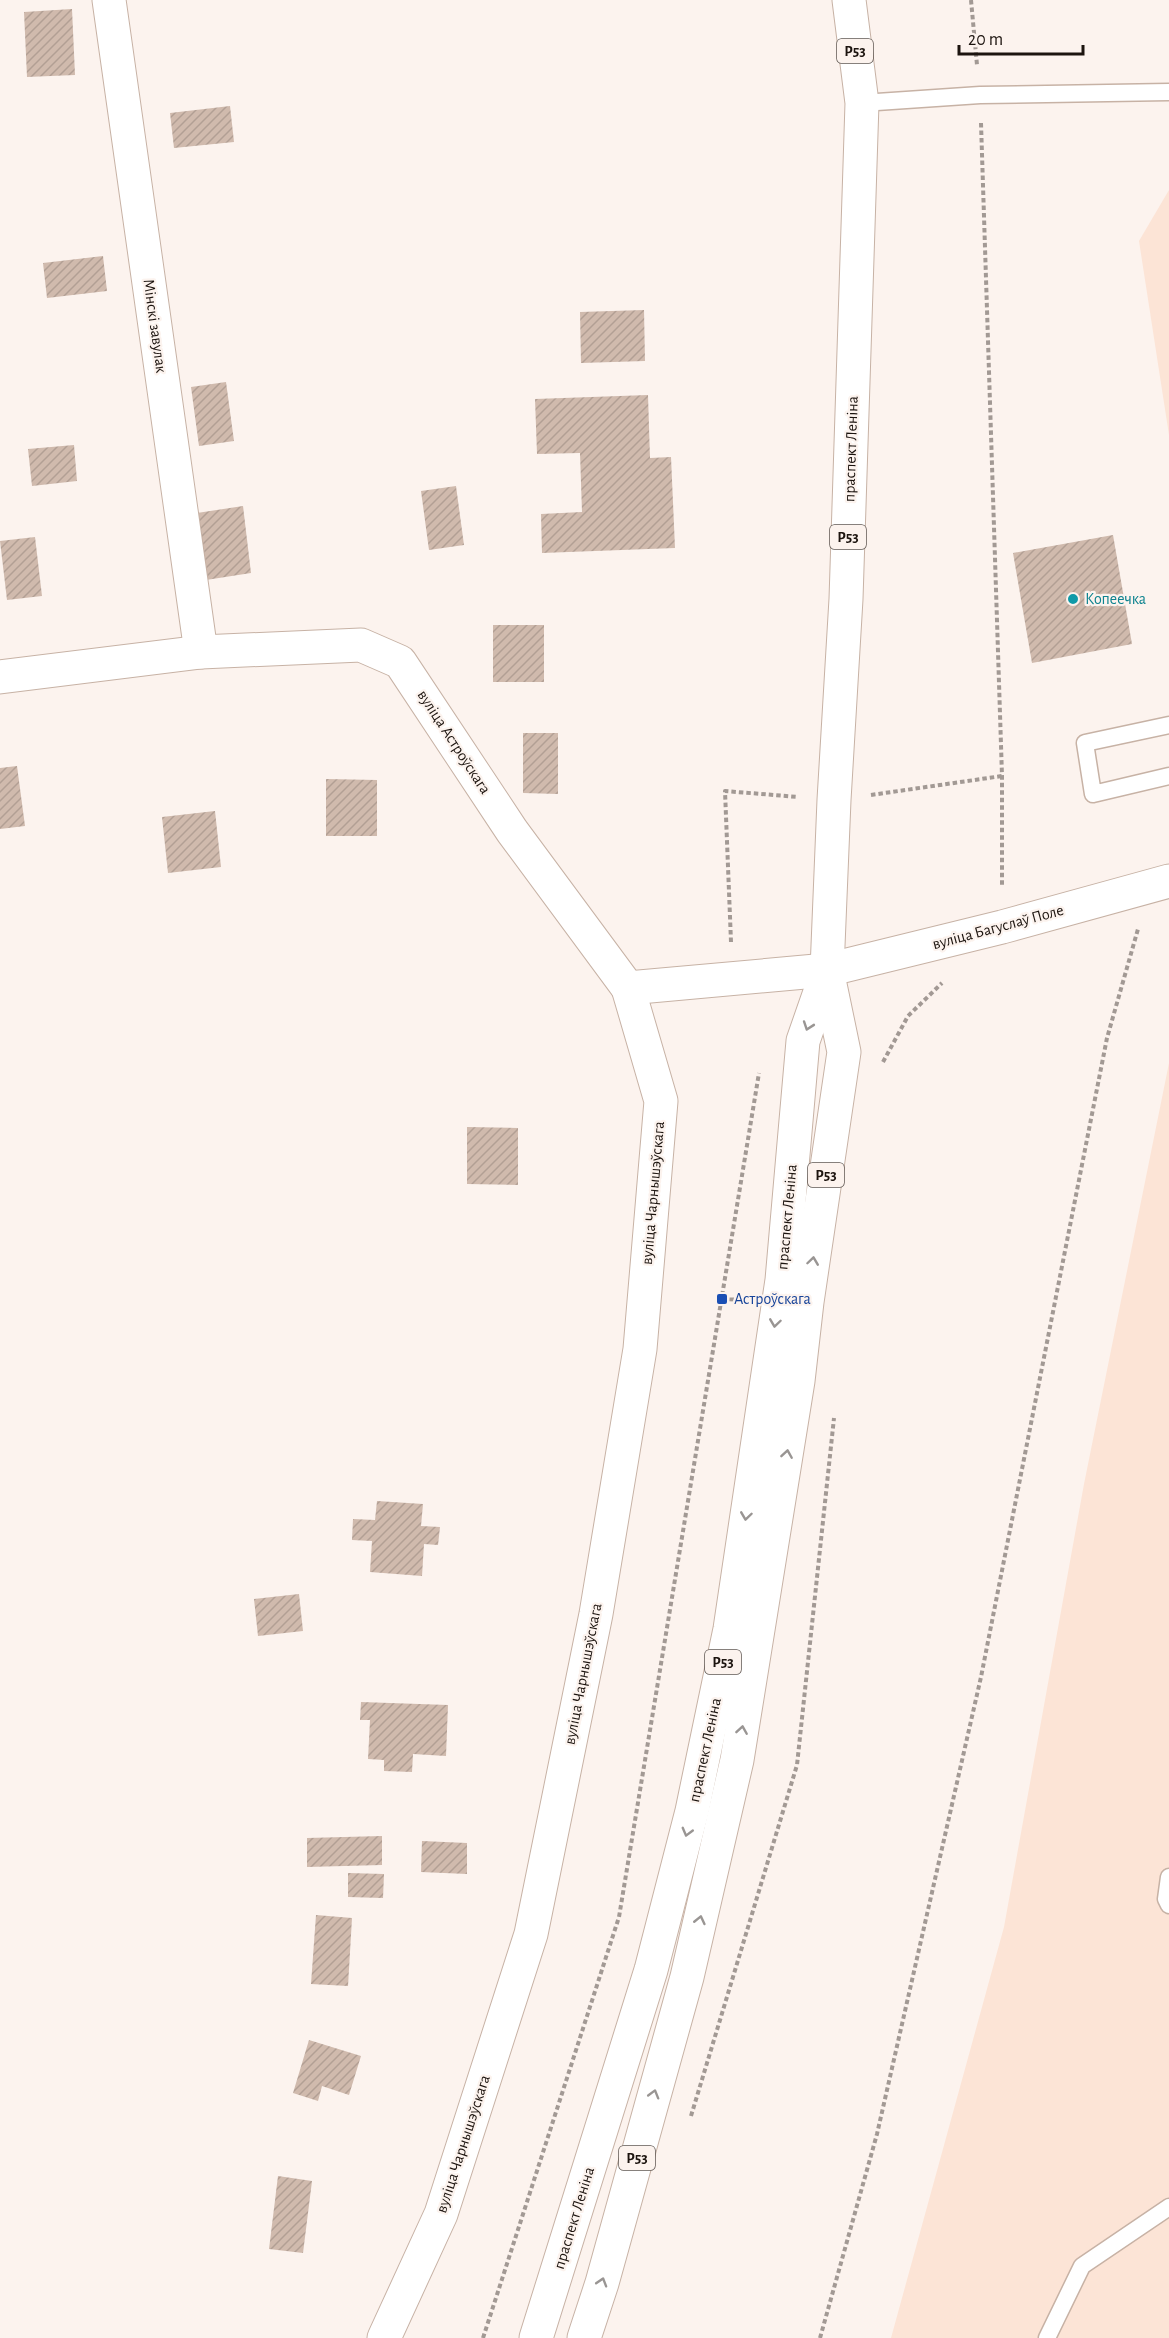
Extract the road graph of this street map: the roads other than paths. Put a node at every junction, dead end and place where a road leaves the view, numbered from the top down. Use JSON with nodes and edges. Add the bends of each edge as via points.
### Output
{"nodes":[{"id":1,"x":109,"y":0,"type":"edge"},
{"id":2,"x":849,"y":0,"type":"edge"},
{"id":3,"x":1169,"y":92,"type":"edge"},
{"id":4,"x":862,"y":103,"type":"junction"},
{"id":5,"x":201,"y":652,"type":"junction"},
{"id":6,"x":0,"y":677,"type":"edge"},
{"id":7,"x":1169,"y":725,"type":"edge"},
{"id":8,"x":1169,"y":776,"type":"edge"},
{"id":9,"x":1169,"y":881,"type":"edge"},
{"id":10,"x":827,"y":970,"type":"junction"},
{"id":11,"x":628,"y":988,"type":"junction"},
{"id":12,"x":1169,"y":1877,"type":"edge"},
{"id":13,"x":1168,"y":1900,"type":"edge"},
{"id":14,"x":1169,"y":2207,"type":"edge"},
{"id":15,"x":384,"y":2338,"type":"edge"},
{"id":16,"x":537,"y":2338,"type":"edge"},
{"id":17,"x":584,"y":2338,"type":"edge"},
{"id":18,"x":1047,"y":2338,"type":"edge"}],
"edges":[{"from":1,"to":5,"type":"main road","name":"Мінскі завулак"},
{"from":2,"to":4,"type":"main road","name":"праспект Леніна","number":"Р53"},
{"from":3,"to":4,"type":"lane","via":[[980,95]]},
{"from":4,"to":10,"type":"main road","name":"праспект Леніна","number":"Р53","via":[[846,599]]},
{"from":5,"to":6,"type":"main road","name":"вуліца Астроўскага"},
{"from":5,"to":11,"type":"main road","name":"вуліца Астроўскага","via":[[361,645],[400,662],[512,831]]},
{"from":7,"to":8,"type":"lane","via":[[1085,743],[1092,794]]},
{"from":9,"to":10,"type":"main road","name":"вуліца Багуслаў Поле"},
{"from":10,"to":11,"type":"main road"},
{"from":10,"to":16,"type":"main road","name":"праспект Леніна","number":"Р53","one_way":true,"via":[[803,1041],[782,1280],[729,1629],[692,1811],[651,1970]]},
{"from":17,"to":10,"type":"main road","name":"праспект Леніна","number":"Р53","one_way":true,"via":[[687,1977],[737,1760],[798,1381],[844,1052]]},
{"from":11,"to":15,"type":"main road","name":"вуліца Чарнышэўскага","via":[[661,1101],[640,1349],[596,1614],[531,1934],[441,2214]]},
{"from":12,"to":13,"type":"lane"},
{"from":14,"to":18,"type":"lane","via":[[1082,2266]]}]}
